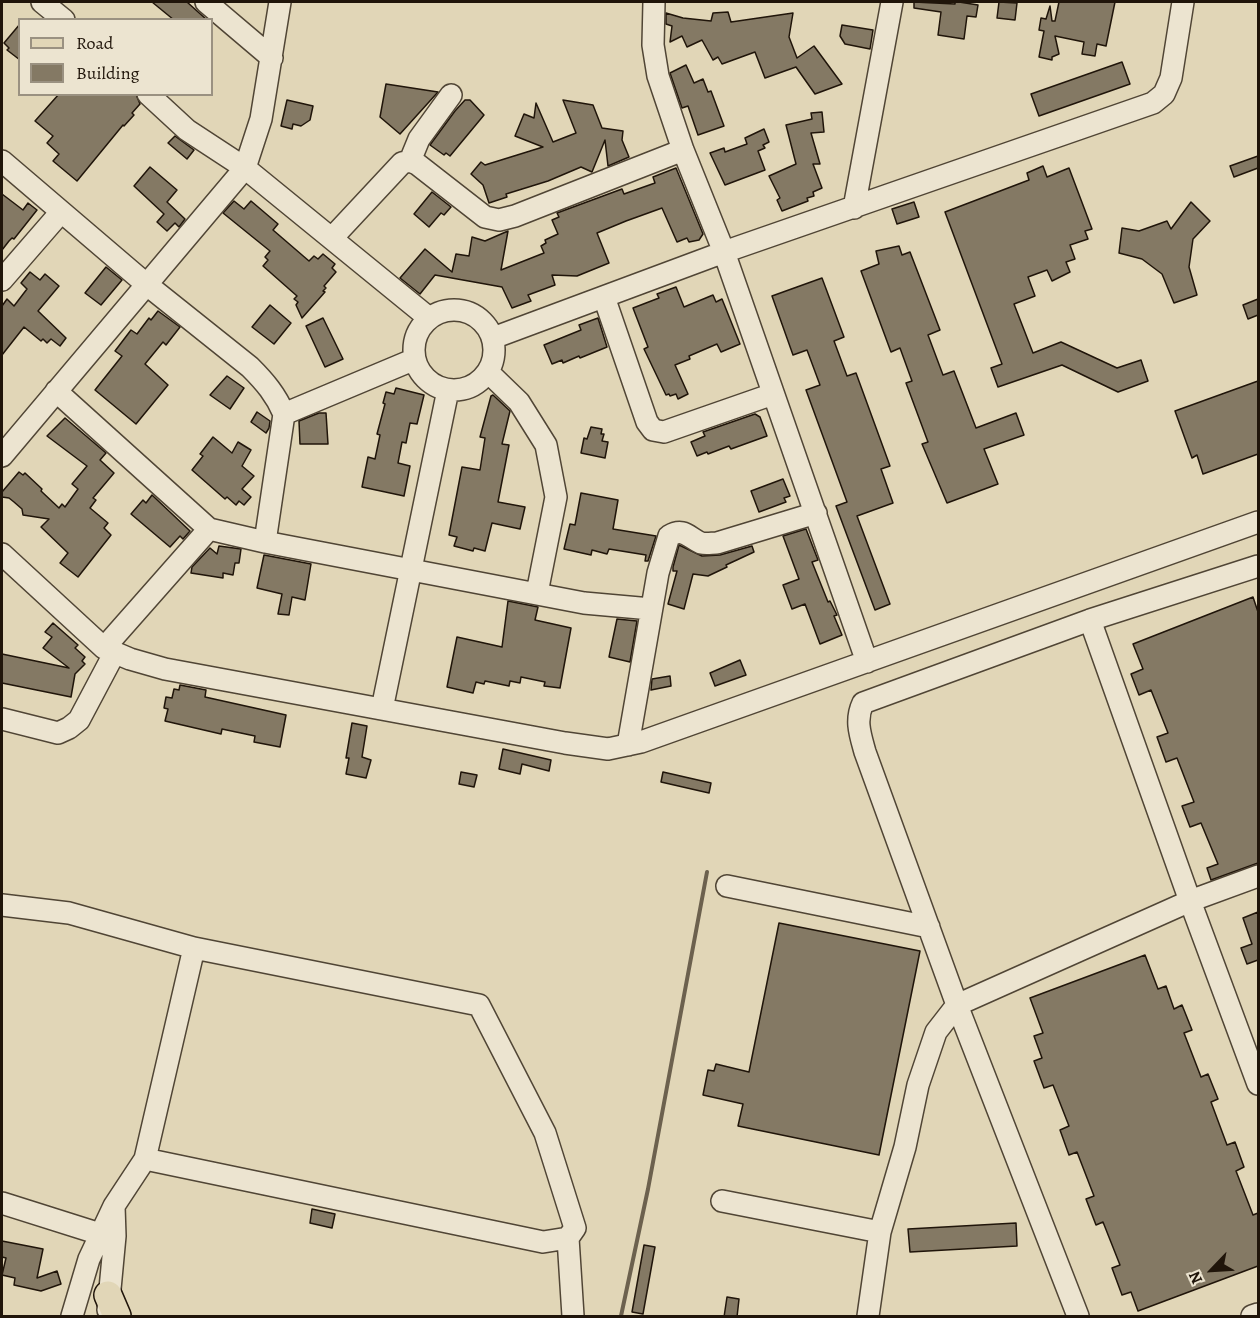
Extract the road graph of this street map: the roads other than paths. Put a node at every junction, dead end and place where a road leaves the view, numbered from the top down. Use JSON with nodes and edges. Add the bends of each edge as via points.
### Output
{"nodes":[{"id":1,"x":42,"y":2,"type":"edge"},
{"id":2,"x":206,"y":2,"type":"edge"},
{"id":3,"x":280,"y":2,"type":"edge"},
{"id":4,"x":654,"y":2,"type":"edge"},
{"id":5,"x":892,"y":2,"type":"edge"},
{"id":6,"x":1183,"y":2,"type":"edge"},
{"id":7,"x":63,"y":12,"type":"edge"},
{"id":8,"x":272,"y":58,"type":"junction"},
{"id":9,"x":452,"y":95,"type":"dead end"},
{"id":10,"x":150,"y":96,"type":"edge"},
{"id":11,"x":683,"y":150,"type":"junction"},
{"id":12,"x":2,"y":161,"type":"edge"},
{"id":13,"x":410,"y":161,"type":"junction"},
{"id":14,"x":245,"y":168,"type":"junction"},
{"id":15,"x":854,"y":208,"type":"junction"},
{"id":16,"x":61,"y":212,"type":"junction"},
{"id":17,"x":332,"y":238,"type":"junction"},
{"id":18,"x":724,"y":252,"type":"junction"},
{"id":19,"x":2,"y":280,"type":"edge"},
{"id":20,"x":146,"y":284,"type":"junction"},
{"id":21,"x":604,"y":297,"type":"junction"},
{"id":22,"x":429,"y":318,"type":"junction"},
{"id":23,"x":493,"y":338,"type":"junction"},
{"id":24,"x":415,"y":359,"type":"junction"},
{"id":25,"x":488,"y":372,"type":"junction"},
{"id":26,"x":448,"y":390,"type":"junction"},
{"id":27,"x":56,"y":391,"type":"junction"},
{"id":28,"x":773,"y":394,"type":"junction"},
{"id":29,"x":284,"y":414,"type":"junction"},
{"id":30,"x":2,"y":456,"type":"edge"},
{"id":31,"x":816,"y":513,"type":"junction"},
{"id":32,"x":1258,"y":522,"type":"edge"},
{"id":33,"x":209,"y":529,"type":"junction"},
{"id":34,"x":265,"y":542,"type":"junction"},
{"id":35,"x":2,"y":555,"type":"edge"},
{"id":36,"x":1258,"y":566,"type":"edge"},
{"id":37,"x":412,"y":569,"type":"junction"},
{"id":38,"x":537,"y":593,"type":"junction"},
{"id":39,"x":651,"y":609,"type":"junction"},
{"id":40,"x":1090,"y":620,"type":"junction"},
{"id":41,"x":110,"y":650,"type":"junction"},
{"id":42,"x":867,"y":662,"type":"junction"},
{"id":43,"x":382,"y":710,"type":"junction"},
{"id":44,"x":2,"y":719,"type":"edge"},
{"id":45,"x":628,"y":745,"type":"junction"},
{"id":46,"x":1258,"y":876,"type":"edge"},
{"id":47,"x":727,"y":886,"type":"dead end"},
{"id":48,"x":1190,"y":901,"type":"junction"},
{"id":49,"x":2,"y":905,"type":"edge"},
{"id":50,"x":929,"y":927,"type":"junction"},
{"id":51,"x":194,"y":948,"type":"junction"},
{"id":52,"x":957,"y":1005,"type":"junction"},
{"id":53,"x":1258,"y":1084,"type":"edge"},
{"id":54,"x":145,"y":1159,"type":"junction"},
{"id":55,"x":722,"y":1201,"type":"dead end"},
{"id":56,"x":2,"y":1203,"type":"edge"},
{"id":57,"x":114,"y":1206,"type":"junction"},
{"id":58,"x":880,"y":1232,"type":"junction"},
{"id":59,"x":100,"y":1234,"type":"junction"},
{"id":60,"x":568,"y":1238,"type":"junction"},
{"id":61,"x":111,"y":1309,"type":"edge"},
{"id":62,"x":1258,"y":1314,"type":"edge"},
{"id":63,"x":72,"y":1317,"type":"edge"},
{"id":64,"x":573,"y":1317,"type":"edge"},
{"id":65,"x":868,"y":1317,"type":"edge"},
{"id":66,"x":1078,"y":1317,"type":"edge"},
{"id":67,"x":1252,"y":1317,"type":"edge"}],
"edges":[{"from":1,"to":7,"type":"street"},
{"from":2,"to":8,"type":"street"},
{"from":3,"to":8,"type":"street"},
{"from":4,"to":11,"type":"street","via":[[653,45],[658,76]]},
{"from":5,"to":15,"type":"street"},
{"from":6,"to":15,"type":"street","via":[[1171,78],[1164,94],[1153,103]]},
{"from":8,"to":14,"type":"street","via":[[261,119]]},
{"from":9,"to":13,"type":"street","via":[[419,139]]},
{"from":10,"to":14,"type":"street","via":[[187,130]]},
{"from":11,"to":13,"type":"street","via":[[499,220],[485,217]]},
{"from":11,"to":18,"type":"street"},
{"from":12,"to":16,"type":"street"},
{"from":13,"to":17,"type":"street","via":[[402,163]]},
{"from":14,"to":17,"type":"street"},
{"from":14,"to":20,"type":"street"},
{"from":15,"to":18,"type":"street"},
{"from":16,"to":19,"type":"street"},
{"from":16,"to":20,"type":"street"},
{"from":17,"to":22,"type":"street"},
{"from":18,"to":21,"type":"street"},
{"from":18,"to":28,"type":"street"},
{"from":20,"to":27,"type":"street"},
{"from":20,"to":29,"type":"street","via":[[250,367],[266,383]]},
{"from":21,"to":23,"type":"street"},
{"from":21,"to":28,"type":"street","via":[[646,422],[654,430],[664,432]]},
{"from":22,"to":23,"type":"street","via":[[439,312],[471,313],[481,319]]},
{"from":22,"to":24,"type":"street","via":[[416,336]]},
{"from":23,"to":25,"type":"street","via":[[495,350]]},
{"from":24,"to":26,"type":"street","via":[[427,380]]},
{"from":24,"to":29,"type":"street"},
{"from":25,"to":26,"type":"street","via":[[471,387]]},
{"from":25,"to":38,"type":"street","via":[[519,402],[546,445],[556,497]]},
{"from":26,"to":37,"type":"street"},
{"from":27,"to":30,"type":"street"},
{"from":27,"to":33,"type":"street"},
{"from":28,"to":31,"type":"street"},
{"from":29,"to":34,"type":"street"},
{"from":31,"to":39,"type":"street","via":[[717,543],[702,543],[688,534],[672,533]]},
{"from":31,"to":42,"type":"street"},
{"from":32,"to":42,"type":"street"},
{"from":33,"to":34,"type":"street"},
{"from":33,"to":41,"type":"street"},
{"from":34,"to":37,"type":"street"},
{"from":35,"to":41,"type":"street"},
{"from":36,"to":40,"type":"street"},
{"from":37,"to":38,"type":"street"},
{"from":37,"to":43,"type":"street"},
{"from":38,"to":39,"type":"street","via":[[584,603]]},
{"from":39,"to":45,"type":"street"},
{"from":40,"to":48,"type":"street"},
{"from":40,"to":50,"type":"street","via":[[863,703],[858,723],[865,752]]},
{"from":41,"to":43,"type":"street","via":[[165,669]]},
{"from":41,"to":44,"type":"street","via":[[79,720],[69,728],[58,733]]},
{"from":42,"to":45,"type":"street"},
{"from":43,"to":45,"type":"street","via":[[565,743],[608,749]]},
{"from":46,"to":48,"type":"street"},
{"from":47,"to":50,"type":"street"},
{"from":48,"to":52,"type":"street"},
{"from":48,"to":53,"type":"street"},
{"from":49,"to":51,"type":"street","via":[[69,913]]},
{"from":50,"to":52,"type":"street"},
{"from":51,"to":54,"type":"street"},
{"from":51,"to":60,"type":"street","via":[[479,1005],[545,1132],[575,1228]]},
{"from":52,"to":58,"type":"street","via":[[936,1032],[918,1085]]},
{"from":52,"to":66,"type":"street"},
{"from":54,"to":57,"type":"street"},
{"from":54,"to":60,"type":"street","via":[[543,1242]]},
{"from":55,"to":58,"type":"street"},
{"from":56,"to":59,"type":"street"},
{"from":57,"to":59,"type":"street"},
{"from":57,"to":61,"type":"street"},
{"from":58,"to":65,"type":"street"},
{"from":59,"to":63,"type":"street"},
{"from":60,"to":64,"type":"street"},
{"from":62,"to":67,"type":"street"}]}
